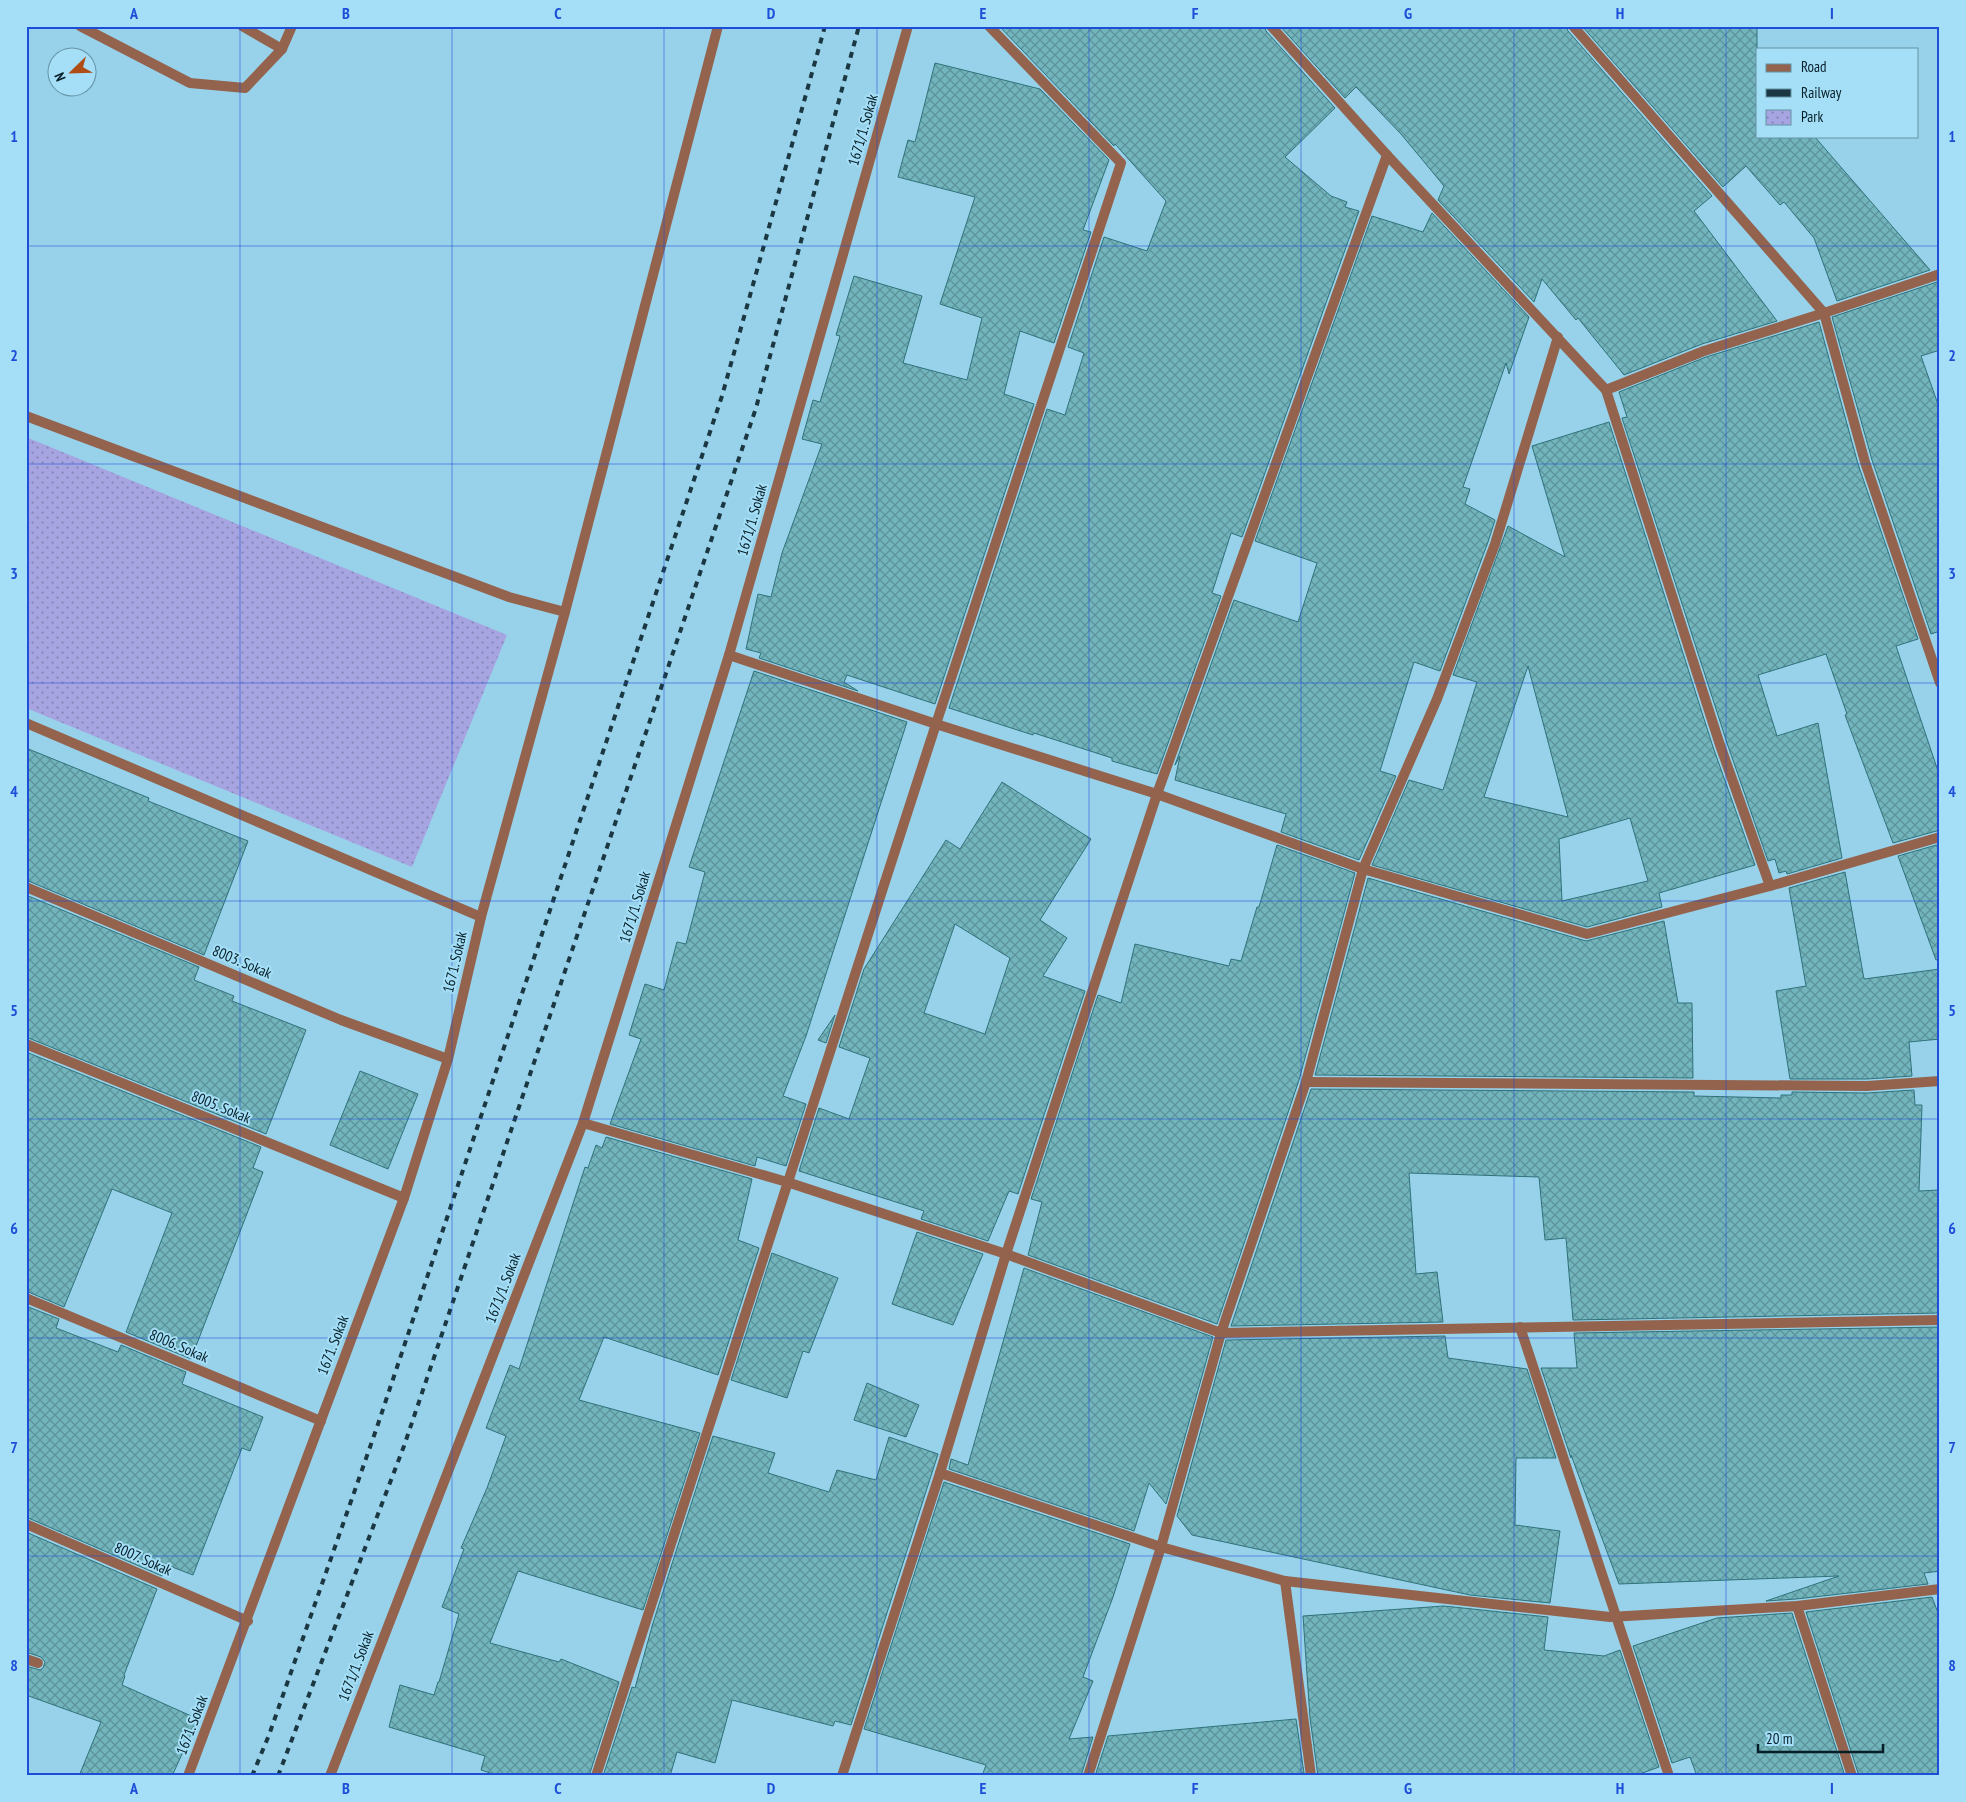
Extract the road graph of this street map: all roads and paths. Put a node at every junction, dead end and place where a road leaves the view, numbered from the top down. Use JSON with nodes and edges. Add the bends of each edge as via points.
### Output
{"nodes":[{"id":1,"x":80,"y":26,"type":"edge"},
{"id":2,"x":242,"y":26,"type":"edge"},
{"id":3,"x":292,"y":26,"type":"edge"},
{"id":4,"x":718,"y":26,"type":"edge"},
{"id":5,"x":908,"y":26,"type":"edge"},
{"id":6,"x":989,"y":26,"type":"edge"},
{"id":7,"x":1271,"y":26,"type":"edge"},
{"id":8,"x":1573,"y":26,"type":"edge"},
{"id":9,"x":282,"y":49,"type":"junction"},
{"id":10,"x":1387,"y":155,"type":"junction"},
{"id":11,"x":1940,"y":274,"type":"edge"},
{"id":12,"x":1824,"y":314,"type":"junction"},
{"id":13,"x":1558,"y":337,"type":"junction"},
{"id":14,"x":1606,"y":390,"type":"junction"},
{"id":15,"x":26,"y":416,"type":"edge"},
{"id":16,"x":565,"y":612,"type":"junction"},
{"id":17,"x":729,"y":655,"type":"junction"},
{"id":18,"x":1940,"y":683,"type":"edge"},
{"id":19,"x":26,"y":723,"type":"edge"},
{"id":20,"x":936,"y":724,"type":"junction"},
{"id":21,"x":1156,"y":794,"type":"junction"},
{"id":22,"x":1940,"y":836,"type":"edge"},
{"id":23,"x":1363,"y":869,"type":"junction"},
{"id":24,"x":1770,"y":886,"type":"junction"},
{"id":25,"x":26,"y":887,"type":"edge"},
{"id":26,"x":481,"y":917,"type":"junction"},
{"id":27,"x":26,"y":1044,"type":"edge"},
{"id":28,"x":448,"y":1059,"type":"junction"},
{"id":29,"x":1940,"y":1081,"type":"edge"},
{"id":30,"x":1306,"y":1082,"type":"junction"},
{"id":31,"x":583,"y":1122,"type":"junction"},
{"id":32,"x":787,"y":1182,"type":"junction"},
{"id":33,"x":404,"y":1198,"type":"junction"},
{"id":34,"x":1006,"y":1254,"type":"junction"},
{"id":35,"x":26,"y":1298,"type":"edge"},
{"id":36,"x":1940,"y":1320,"type":"edge"},
{"id":37,"x":1520,"y":1328,"type":"junction"},
{"id":38,"x":1221,"y":1333,"type":"junction"},
{"id":39,"x":320,"y":1421,"type":"junction"},
{"id":40,"x":940,"y":1473,"type":"junction"},
{"id":41,"x":26,"y":1524,"type":"edge"},
{"id":42,"x":1161,"y":1548,"type":"junction"},
{"id":43,"x":1285,"y":1581,"type":"junction"},
{"id":44,"x":1940,"y":1589,"type":"edge"},
{"id":45,"x":1797,"y":1606,"type":"junction"},
{"id":46,"x":1616,"y":1616,"type":"junction"},
{"id":47,"x":248,"y":1621,"type":"junction"},
{"id":48,"x":26,"y":1659,"type":"edge"},
{"id":49,"x":38,"y":1663,"type":"dead end"},
{"id":50,"x":188,"y":1776,"type":"edge"},
{"id":51,"x":330,"y":1776,"type":"edge"},
{"id":52,"x":596,"y":1776,"type":"edge"},
{"id":53,"x":842,"y":1776,"type":"edge"},
{"id":54,"x":1088,"y":1776,"type":"edge"},
{"id":55,"x":1311,"y":1776,"type":"edge"},
{"id":56,"x":1670,"y":1776,"type":"edge"},
{"id":57,"x":1852,"y":1776,"type":"edge"}],
"edges":[{"from":1,"to":9,"type":"street","via":[[190,83],[245,88]]},
{"from":2,"to":9,"type":"street"},
{"from":3,"to":9,"type":"street"},
{"from":4,"to":16,"type":"street","name":"1671. Sokak"},
{"from":5,"to":17,"type":"street","name":"1671/1. Sokak"},
{"from":6,"to":20,"type":"street","via":[[1121,163]]},
{"from":7,"to":10,"type":"street"},
{"from":8,"to":12,"type":"street"},
{"from":10,"to":13,"type":"street"},
{"from":10,"to":21,"type":"street"},
{"from":11,"to":12,"type":"street"},
{"from":12,"to":14,"type":"street","via":[[1704,351]]},
{"from":12,"to":18,"type":"street","via":[[1865,462]]},
{"from":13,"to":14,"type":"street"},
{"from":13,"to":23,"type":"street","via":[[1494,544],[1437,699]]},
{"from":14,"to":24,"type":"street","via":[[1720,745]]},
{"from":15,"to":16,"type":"street","via":[[508,597]]},
{"from":16,"to":26,"type":"street","name":"1671. Sokak"},
{"from":17,"to":20,"type":"street"},
{"from":17,"to":31,"type":"street","name":"1671/1. Sokak"},
{"from":19,"to":26,"type":"street"},
{"from":20,"to":21,"type":"street"},
{"from":20,"to":32,"type":"street"},
{"from":21,"to":23,"type":"street"},
{"from":21,"to":34,"type":"street"},
{"from":22,"to":24,"type":"street"},
{"from":23,"to":24,"type":"street","via":[[1587,934]]},
{"from":23,"to":30,"type":"street"},
{"from":25,"to":28,"type":"street","name":"8003. Sokak","via":[[341,1020]]},
{"from":26,"to":28,"type":"street","name":"1671. Sokak"},
{"from":27,"to":33,"type":"street","name":"8005. Sokak"},
{"from":28,"to":33,"type":"street","name":"1671. Sokak"},
{"from":29,"to":30,"type":"street","via":[[1867,1086]]},
{"from":30,"to":38,"type":"street"},
{"from":31,"to":32,"type":"street"},
{"from":31,"to":51,"type":"street","name":"1671/1. Sokak"},
{"from":32,"to":34,"type":"street"},
{"from":32,"to":52,"type":"street"},
{"from":33,"to":39,"type":"street","name":"1671. Sokak"},
{"from":34,"to":38,"type":"street"},
{"from":34,"to":40,"type":"street"},
{"from":35,"to":39,"type":"street","name":"8006. Sokak"},
{"from":36,"to":37,"type":"street"},
{"from":37,"to":38,"type":"street"},
{"from":37,"to":46,"type":"street"},
{"from":38,"to":42,"type":"street"},
{"from":39,"to":47,"type":"street","name":"1671. Sokak"},
{"from":40,"to":42,"type":"street"},
{"from":40,"to":53,"type":"street"},
{"from":41,"to":47,"type":"street","name":"8007. Sokak"},
{"from":42,"to":43,"type":"street"},
{"from":42,"to":54,"type":"street"},
{"from":43,"to":46,"type":"street"},
{"from":43,"to":55,"type":"street"},
{"from":44,"to":45,"type":"street"},
{"from":45,"to":46,"type":"street"},
{"from":45,"to":57,"type":"street"},
{"from":46,"to":56,"type":"street"},
{"from":47,"to":50,"type":"street","name":"1671. Sokak"},
{"from":48,"to":49,"type":"street"}]}
